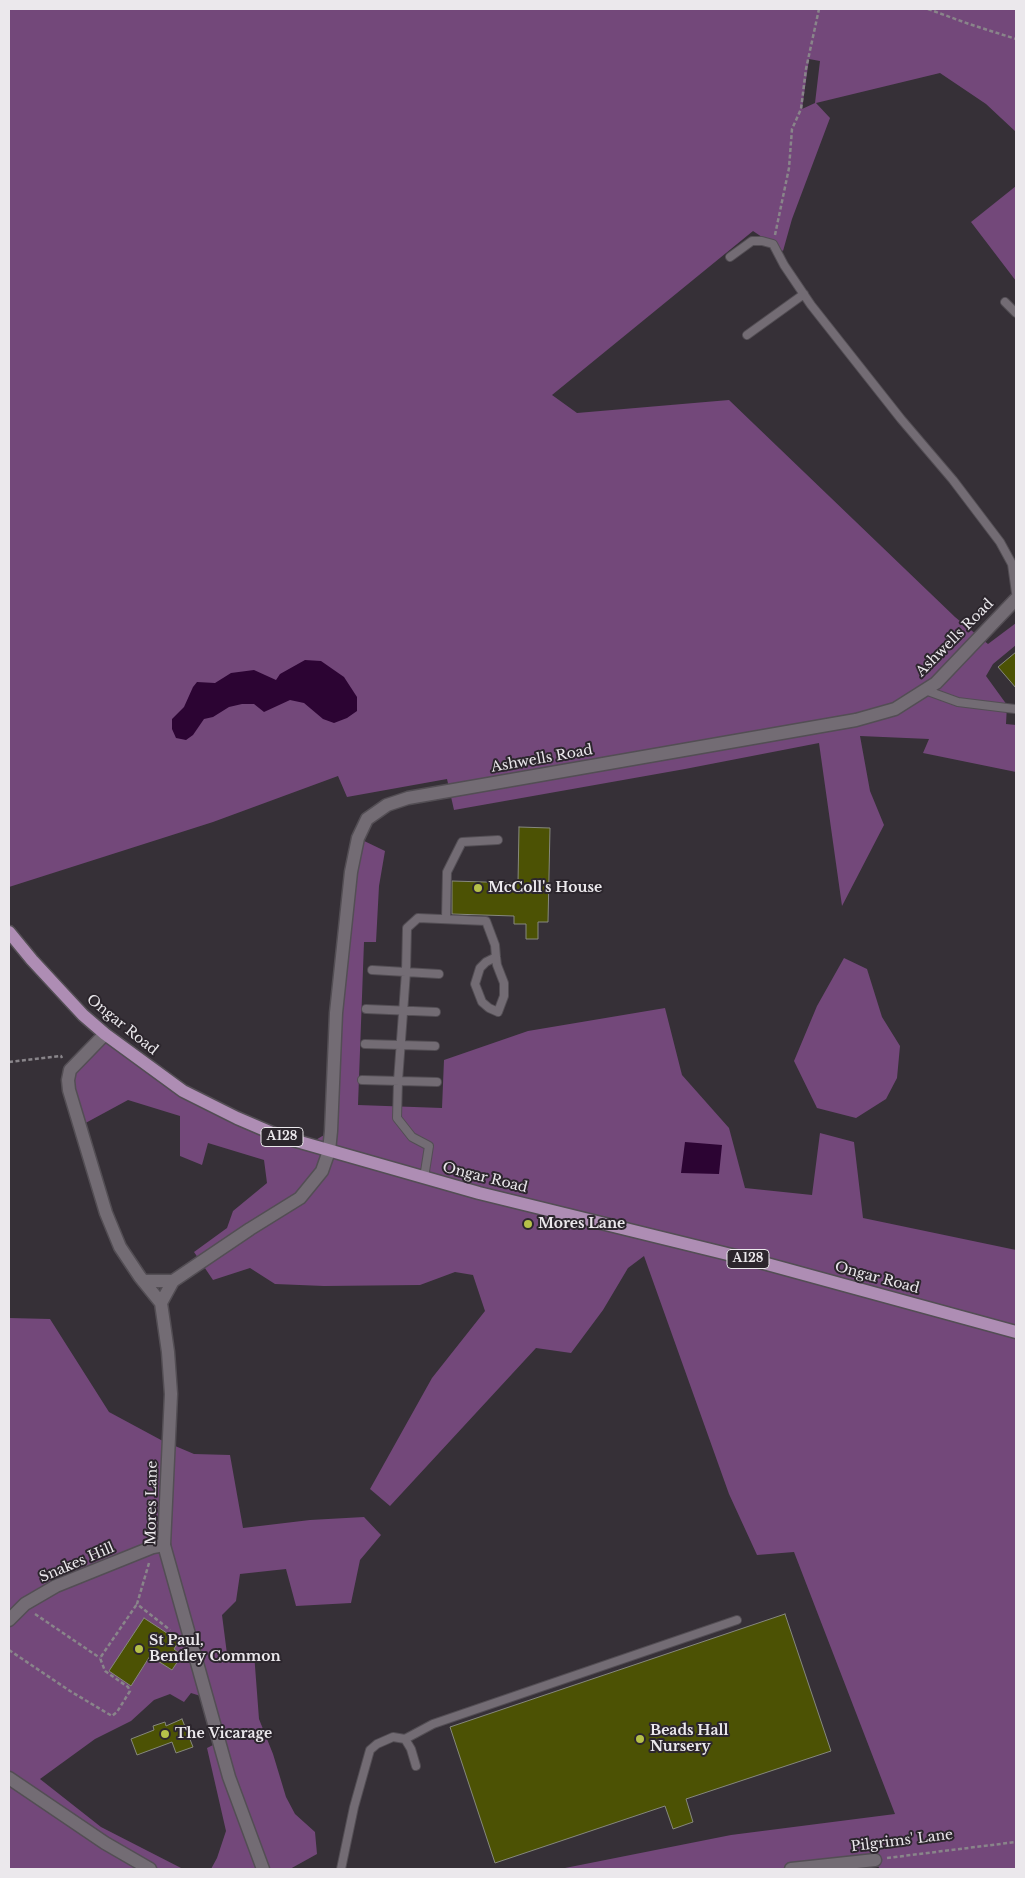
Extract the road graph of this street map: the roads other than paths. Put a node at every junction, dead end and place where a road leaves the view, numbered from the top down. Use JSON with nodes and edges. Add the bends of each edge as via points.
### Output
{"nodes":[{"id":1,"x":730,"y":257,"type":"dead end"},
{"id":2,"x":804,"y":294,"type":"junction"},
{"id":3,"x":1005,"y":302,"type":"dead end"},
{"id":4,"x":1016,"y":313,"type":"edge"},
{"id":5,"x":747,"y":335,"type":"dead end"},
{"id":6,"x":1014,"y":564,"type":"edge"},
{"id":7,"x":1016,"y":593,"type":"edge"},
{"id":8,"x":1016,"y":599,"type":"edge"},
{"id":9,"x":925,"y":690,"type":"junction"},
{"id":10,"x":1015,"y":710,"type":"dead end"},
{"id":11,"x":498,"y":840,"type":"dead end"},
{"id":12,"x":446,"y":919,"type":"junction"},
{"id":13,"x":9,"y":932,"type":"edge"},
{"id":14,"x":496,"y":957,"type":"junction"},
{"id":15,"x":372,"y":970,"type":"dead end"},
{"id":16,"x":406,"y":972,"type":"junction"},
{"id":17,"x":439,"y":974,"type":"dead end"},
{"id":18,"x":366,"y":1009,"type":"dead end"},
{"id":19,"x":403,"y":1011,"type":"junction"},
{"id":20,"x":436,"y":1012,"type":"dead end"},
{"id":21,"x":105,"y":1034,"type":"junction"},
{"id":22,"x":365,"y":1044,"type":"dead end"},
{"id":23,"x":400,"y":1045,"type":"junction"},
{"id":24,"x":435,"y":1046,"type":"dead end"},
{"id":25,"x":362,"y":1080,"type":"dead end"},
{"id":26,"x":398,"y":1081,"type":"junction"},
{"id":27,"x":436,"y":1082,"type":"dead end"},
{"id":28,"x":329,"y":1151,"type":"junction"},
{"id":29,"x":424,"y":1178,"type":"junction"},
{"id":30,"x":143,"y":1280,"type":"junction"},
{"id":31,"x":173,"y":1281,"type":"junction"},
{"id":32,"x":161,"y":1303,"type":"junction"},
{"id":33,"x":1016,"y":1332,"type":"edge"},
{"id":34,"x":158,"y":1546,"type":"junction"},
{"id":35,"x":9,"y":1620,"type":"edge"},
{"id":36,"x":737,"y":1620,"type":"dead end"},
{"id":37,"x":404,"y":1739,"type":"junction"},
{"id":38,"x":416,"y":1766,"type":"dead end"},
{"id":39,"x":9,"y":1778,"type":"edge"},
{"id":40,"x":875,"y":1860,"type":"road end"},
{"id":41,"x":150,"y":1869,"type":"edge"},
{"id":42,"x":263,"y":1869,"type":"edge"},
{"id":43,"x":341,"y":1869,"type":"edge"},
{"id":44,"x":791,"y":1869,"type":"edge"}],
"edges":[{"from":1,"to":2,"type":"lane","via":[[752,241],[773,244]]},
{"from":2,"to":5,"type":"lane"},
{"from":2,"to":6,"type":"lane","via":[[967,498]]},
{"from":3,"to":4,"type":"lane"},
{"from":6,"to":7,"type":"lane"},
{"from":8,"to":9,"type":"street","name":"Ashwells Road","via":[[936,683]]},
{"from":9,"to":10,"type":"lane","via":[[958,702]]},
{"from":9,"to":28,"type":"street","name":"Ashwells Road","via":[[895,709],[856,720],[408,798],[387,805],[367,819],[358,838],[351,872],[336,1013]]},
{"from":11,"to":12,"type":"lane","via":[[462,842],[447,872]]},
{"from":12,"to":14,"type":"lane","via":[[486,921]]},
{"from":12,"to":16,"type":"lane","via":[[418,918],[407,928]]},
{"from":13,"to":21,"type":"main road","name":"Ongar Road","number":"A128","via":[[83,1015]]},
{"from":14,"to":14,"type":"lane","via":[[504,983],[504,996],[498,1012],[482,1002],[475,984],[480,968]]},
{"from":15,"to":16,"type":"lane"},
{"from":16,"to":17,"type":"lane"},
{"from":16,"to":19,"type":"lane"},
{"from":18,"to":19,"type":"lane"},
{"from":19,"to":20,"type":"lane"},
{"from":19,"to":23,"type":"lane"},
{"from":21,"to":28,"type":"main road","name":"Ongar Road","number":"A128","via":[[183,1091],[280,1136]]},
{"from":21,"to":30,"type":"street","name":"Mores Lane","via":[[70,1070],[69,1090],[106,1213],[120,1247]]},
{"from":22,"to":23,"type":"lane"},
{"from":23,"to":24,"type":"lane"},
{"from":23,"to":26,"type":"lane"},
{"from":25,"to":26,"type":"lane"},
{"from":26,"to":27,"type":"lane"},
{"from":26,"to":29,"type":"lane","via":[[397,1118],[412,1137],[429,1146]]},
{"from":28,"to":29,"type":"main road","name":"Ongar Road","number":"A128"},
{"from":28,"to":31,"type":"street","via":[[322,1171],[300,1198]]},
{"from":29,"to":33,"type":"main road","name":"Ongar Road","number":"A128","via":[[756,1261]]},
{"from":30,"to":31,"type":"street"},
{"from":30,"to":32,"type":"street","name":"Mores Lane"},
{"from":31,"to":32,"type":"street"},
{"from":32,"to":34,"type":"street","name":"Mores Lane","via":[[170,1394]]},
{"from":34,"to":35,"type":"street","name":"Snakes Hill","via":[[56,1586],[23,1606]]},
{"from":34,"to":42,"type":"street","name":"Mores Lane","via":[[229,1778]]},
{"from":36,"to":37,"type":"lane","via":[[433,1724]]},
{"from":37,"to":38,"type":"lane"},
{"from":37,"to":43,"type":"lane","via":[[393,1737],[370,1750]]},
{"from":39,"to":41,"type":"street","via":[[105,1843]]},
{"from":40,"to":44,"type":"street","name":"Pilgrims' Lane"}]}
